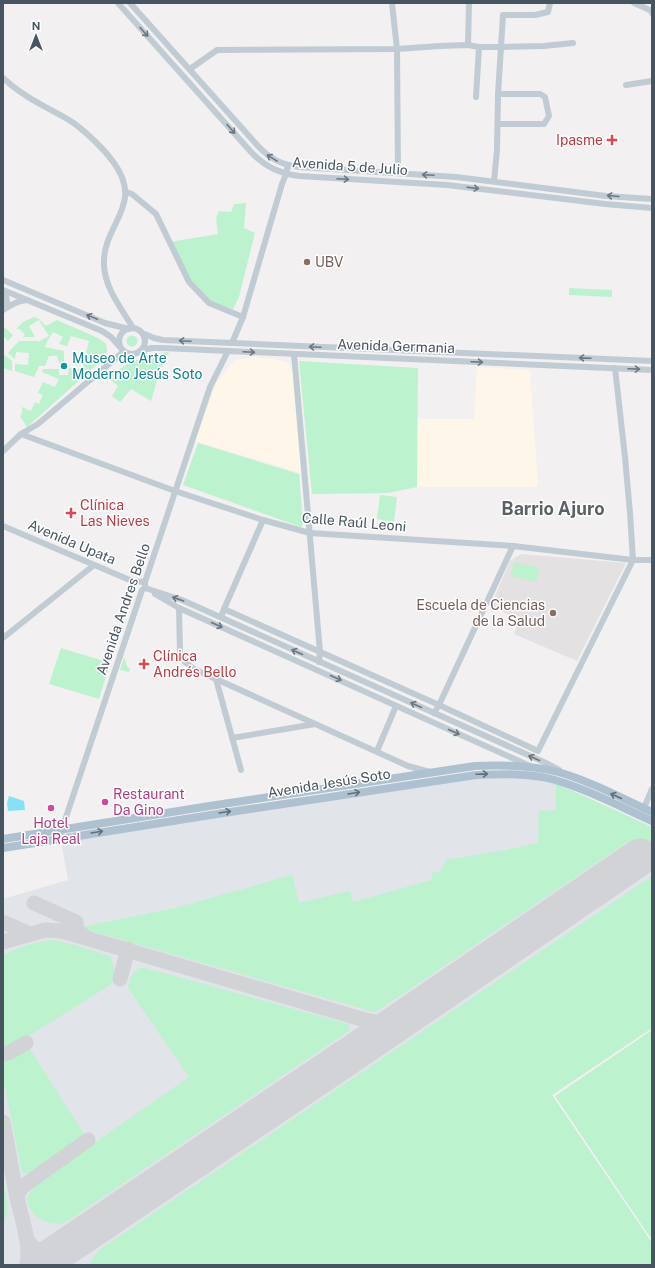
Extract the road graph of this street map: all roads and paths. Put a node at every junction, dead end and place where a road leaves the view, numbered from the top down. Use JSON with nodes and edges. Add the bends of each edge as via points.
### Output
{"nodes":[{"id":1,"x":118,"y":3,"type":"edge"},
{"id":2,"x":130,"y":3,"type":"edge"},
{"id":3,"x":392,"y":3,"type":"edge"},
{"id":4,"x":469,"y":3,"type":"edge"},
{"id":5,"x":550,"y":3,"type":"edge"},
{"id":6,"x":634,"y":3,"type":"edge"},
{"id":7,"x":652,"y":13,"type":"edge"},
{"id":8,"x":572,"y":43,"type":"dead end"},
{"id":9,"x":468,"y":45,"type":"junction"},
{"id":10,"x":479,"y":47,"type":"junction"},
{"id":11,"x":501,"y":48,"type":"junction"},
{"id":12,"x":397,"y":49,"type":"junction"},
{"id":13,"x":190,"y":69,"type":"junction"},
{"id":14,"x":3,"y":78,"type":"edge"},
{"id":15,"x":652,"y":81,"type":"edge"},
{"id":16,"x":626,"y":85,"type":"dead end"},
{"id":17,"x":498,"y":94,"type":"junction"},
{"id":18,"x":476,"y":97,"type":"dead end"},
{"id":19,"x":498,"y":124,"type":"junction"},
{"id":20,"x":288,"y":165,"type":"junction"},
{"id":21,"x":398,"y":173,"type":"junction"},
{"id":22,"x":286,"y":174,"type":"junction"},
{"id":23,"x":494,"y":181,"type":"junction"},
{"id":24,"x":126,"y":192,"type":"junction"},
{"id":25,"x":652,"y":199,"type":"edge"},
{"id":26,"x":652,"y":208,"type":"edge"},
{"id":27,"x":3,"y":280,"type":"edge"},
{"id":28,"x":4,"y":290,"type":"edge"},
{"id":29,"x":28,"y":300,"type":"junction"},
{"id":30,"x":3,"y":309,"type":"edge"},
{"id":31,"x":242,"y":318,"type":"junction"},
{"id":32,"x":131,"y":328,"type":"junction"},
{"id":33,"x":142,"y":333,"type":"junction"},
{"id":34,"x":232,"y":343,"type":"junction"},
{"id":35,"x":122,"y":349,"type":"junction"},
{"id":36,"x":228,"y":351,"type":"junction"},
{"id":37,"x":140,"y":352,"type":"junction"},
{"id":38,"x":294,"y":354,"type":"junction"},
{"id":39,"x":652,"y":361,"type":"edge"},
{"id":40,"x":615,"y":368,"type":"junction"},
{"id":41,"x":652,"y":370,"type":"edge"},
{"id":42,"x":21,"y":434,"type":"junction"},
{"id":43,"x":3,"y":451,"type":"edge"},
{"id":44,"x":175,"y":491,"type":"junction"},
{"id":45,"x":262,"y":520,"type":"junction"},
{"id":46,"x":3,"y":526,"type":"edge"},
{"id":47,"x":310,"y":533,"type":"junction"},
{"id":48,"x":513,"y":546,"type":"junction"},
{"id":49,"x":633,"y":560,"type":"junction"},
{"id":50,"x":652,"y":560,"type":"edge"},
{"id":51,"x":94,"y":565,"type":"junction"},
{"id":52,"x":144,"y":587,"type":"junction"},
{"id":53,"x":179,"y":608,"type":"junction"},
{"id":54,"x":224,"y":609,"type":"junction"},
{"id":55,"x":220,"y":618,"type":"junction"},
{"id":56,"x":3,"y":638,"type":"edge"},
{"id":57,"x":320,"y":652,"type":"junction"},
{"id":58,"x":319,"y":662,"type":"junction"},
{"id":59,"x":216,"y":679,"type":"junction"},
{"id":60,"x":439,"y":705,"type":"junction"},
{"id":61,"x":396,"y":706,"type":"junction"},
{"id":62,"x":434,"y":713,"type":"junction"},
{"id":63,"x":316,"y":724,"type":"junction"},
{"id":64,"x":232,"y":738,"type":"junction"},
{"id":65,"x":377,"y":751,"type":"junction"},
{"id":66,"x":536,"y":768,"type":"junction"},
{"id":67,"x":241,"y":770,"type":"dead end"},
{"id":68,"x":432,"y":772,"type":"junction"},
{"id":69,"x":569,"y":776,"type":"junction"},
{"id":70,"x":554,"y":780,"type":"junction"},
{"id":71,"x":652,"y":789,"type":"edge"},
{"id":72,"x":644,"y":808,"type":"junction"},
{"id":73,"x":652,"y":812,"type":"edge"},
{"id":74,"x":652,"y":821,"type":"edge"},
{"id":75,"x":62,"y":830,"type":"junction"},
{"id":76,"x":59,"y":838,"type":"junction"},
{"id":77,"x":3,"y":839,"type":"edge"},
{"id":78,"x":3,"y":848,"type":"edge"}],
"edges":[{"from":1,"to":22,"type":"street","name":"Avenida 5 de Julio","one_way":true,"via":[[256,158],[269,168]]},
{"from":2,"to":13,"type":"street","name":"Avenida 5 de Julio"},
{"from":3,"to":12,"type":"street"},
{"from":4,"to":9,"type":"street"},
{"from":5,"to":11,"type":"street","via":[[548,12],[536,15],[503,15]]},
{"from":6,"to":7,"type":"street"},
{"from":8,"to":11,"type":"street"},
{"from":9,"to":10,"type":"street"},
{"from":9,"to":12,"type":"street"},
{"from":10,"to":11,"type":"street"},
{"from":10,"to":18,"type":"street"},
{"from":11,"to":17,"type":"street"},
{"from":12,"to":13,"type":"street","via":[[217,50]]},
{"from":12,"to":21,"type":"street"},
{"from":20,"to":13,"type":"street","name":"Avenida 5 de Julio","one_way":true,"via":[[266,154]]},
{"from":14,"to":24,"type":"street","via":[[75,124],[100,147],[120,172]]},
{"from":15,"to":16,"type":"street"},
{"from":17,"to":19,"type":"street"},
{"from":17,"to":19,"type":"street","via":[[540,94],[545,97],[549,116],[544,124]]},
{"from":19,"to":23,"type":"street"},
{"from":20,"to":21,"type":"street","name":"Avenida 5 de Julio"},
{"from":20,"to":22,"type":"street"},
{"from":23,"to":21,"type":"street","name":"Avenida 5 de Julio","one_way":true},
{"from":22,"to":26,"type":"street","name":"Avenida 5 de Julio","one_way":true,"via":[[456,186]]},
{"from":22,"to":31,"type":"street"},
{"from":25,"to":23,"type":"street","name":"Avenida 5 de Julio","one_way":true},
{"from":24,"to":31,"type":"street","via":[[156,214],[189,282],[209,303]]},
{"from":24,"to":32,"type":"street","via":[[124,206],[106,245],[104,264],[110,289]]},
{"from":32,"to":27,"type":"street","one_way":true,"via":[[105,323]]},
{"from":28,"to":29,"type":"street"},
{"from":28,"to":30,"type":"street","via":[[7,301]]},
{"from":29,"to":30,"type":"street"},
{"from":29,"to":35,"type":"street","via":[[102,331]]},
{"from":31,"to":34,"type":"street"},
{"from":32,"to":33,"type":"street"},
{"from":32,"to":35,"type":"street","via":[[121,334],[119,340]]},
{"from":34,"to":33,"type":"street","name":"Avenida Germania","one_way":true,"via":[[158,339]]},
{"from":33,"to":37,"type":"street","via":[[145,342]]},
{"from":39,"to":34,"type":"street","name":"Avenida Germania","one_way":true},
{"from":35,"to":37,"type":"street","via":[[131,355]]},
{"from":35,"to":42,"type":"street","via":[[38,424]]},
{"from":36,"to":37,"type":"street","name":"Avenida Germania","via":[[157,348]]},
{"from":36,"to":38,"type":"street","name":"Avenida Germania","one_way":true},
{"from":36,"to":44,"type":"street","name":"Avenida Andres Bello","via":[[210,387]]},
{"from":38,"to":40,"type":"street","name":"Avenida Germania","one_way":true},
{"from":38,"to":47,"type":"street"},
{"from":40,"to":41,"type":"street","name":"Avenida Germania","one_way":true},
{"from":40,"to":49,"type":"street","via":[[627,473]]},
{"from":42,"to":43,"type":"street"},
{"from":42,"to":44,"type":"street","name":"Calle Raúl Leoni"},
{"from":44,"to":45,"type":"street","name":"Calle Raúl Leoni"},
{"from":44,"to":52,"type":"street","name":"Avenida Andres Bello"},
{"from":45,"to":47,"type":"street","name":"Calle Raúl Leoni"},
{"from":45,"to":54,"type":"street"},
{"from":46,"to":51,"type":"street","name":"Avenida Upata"},
{"from":47,"to":48,"type":"street","name":"Calle Raúl Leoni"},
{"from":47,"to":57,"type":"street"},
{"from":48,"to":49,"type":"street","name":"Calle Raúl Leoni"},
{"from":48,"to":60,"type":"street"},
{"from":49,"to":50,"type":"street","name":"Calle Raúl Leoni"},
{"from":49,"to":60,"type":"street","via":[[538,751]]},
{"from":51,"to":52,"type":"street","name":"Avenida Upata"},
{"from":51,"to":56,"type":"street"},
{"from":52,"to":53,"type":"street"},
{"from":55,"to":52,"type":"street","one_way":true,"via":[[182,600]]},
{"from":52,"to":75,"type":"street","name":"Avenida Andres Bello"},
{"from":53,"to":59,"type":"street","via":[[180,654],[194,669]]},
{"from":53,"to":61,"type":"street","one_way":true},
{"from":54,"to":55,"type":"street"},
{"from":54,"to":57,"type":"street"},
{"from":58,"to":55,"type":"street","one_way":true},
{"from":57,"to":58,"type":"street"},
{"from":57,"to":60,"type":"street"},
{"from":62,"to":58,"type":"street","one_way":true},
{"from":59,"to":63,"type":"street"},
{"from":59,"to":64,"type":"street"},
{"from":60,"to":62,"type":"street"},
{"from":61,"to":65,"type":"street"},
{"from":61,"to":66,"type":"street","one_way":true},
{"from":69,"to":62,"type":"street","one_way":true,"via":[[546,763]]},
{"from":63,"to":64,"type":"street"},
{"from":63,"to":65,"type":"street"},
{"from":64,"to":67,"type":"street"},
{"from":65,"to":68,"type":"street","via":[[408,766]]},
{"from":66,"to":68,"type":"main road","name":"Avenida Jesús Soto","via":[[488,766]]},
{"from":66,"to":69,"type":"main road","name":"Avenida Jesús Soto"},
{"from":66,"to":70,"type":"street"},
{"from":68,"to":75,"type":"main road","name":"Avenida Jesús Soto"},
{"from":72,"to":69,"type":"main road","name":"Avenida Jesús Soto","one_way":true},
{"from":70,"to":74,"type":"main road","name":"Avenida Jesús Soto"},
{"from":76,"to":70,"type":"main road","name":"Avenida Jesús Soto","one_way":true,"via":[[459,776],[506,774]]},
{"from":71,"to":72,"type":"street"},
{"from":72,"to":73,"type":"main road","name":"Avenida Jesús Soto"},
{"from":75,"to":76,"type":"street","name":"Avenida Andres Bello"},
{"from":75,"to":77,"type":"main road","name":"Avenida Jesús Soto"},
{"from":76,"to":78,"type":"main road","name":"Avenida Jesús Soto"}]}
